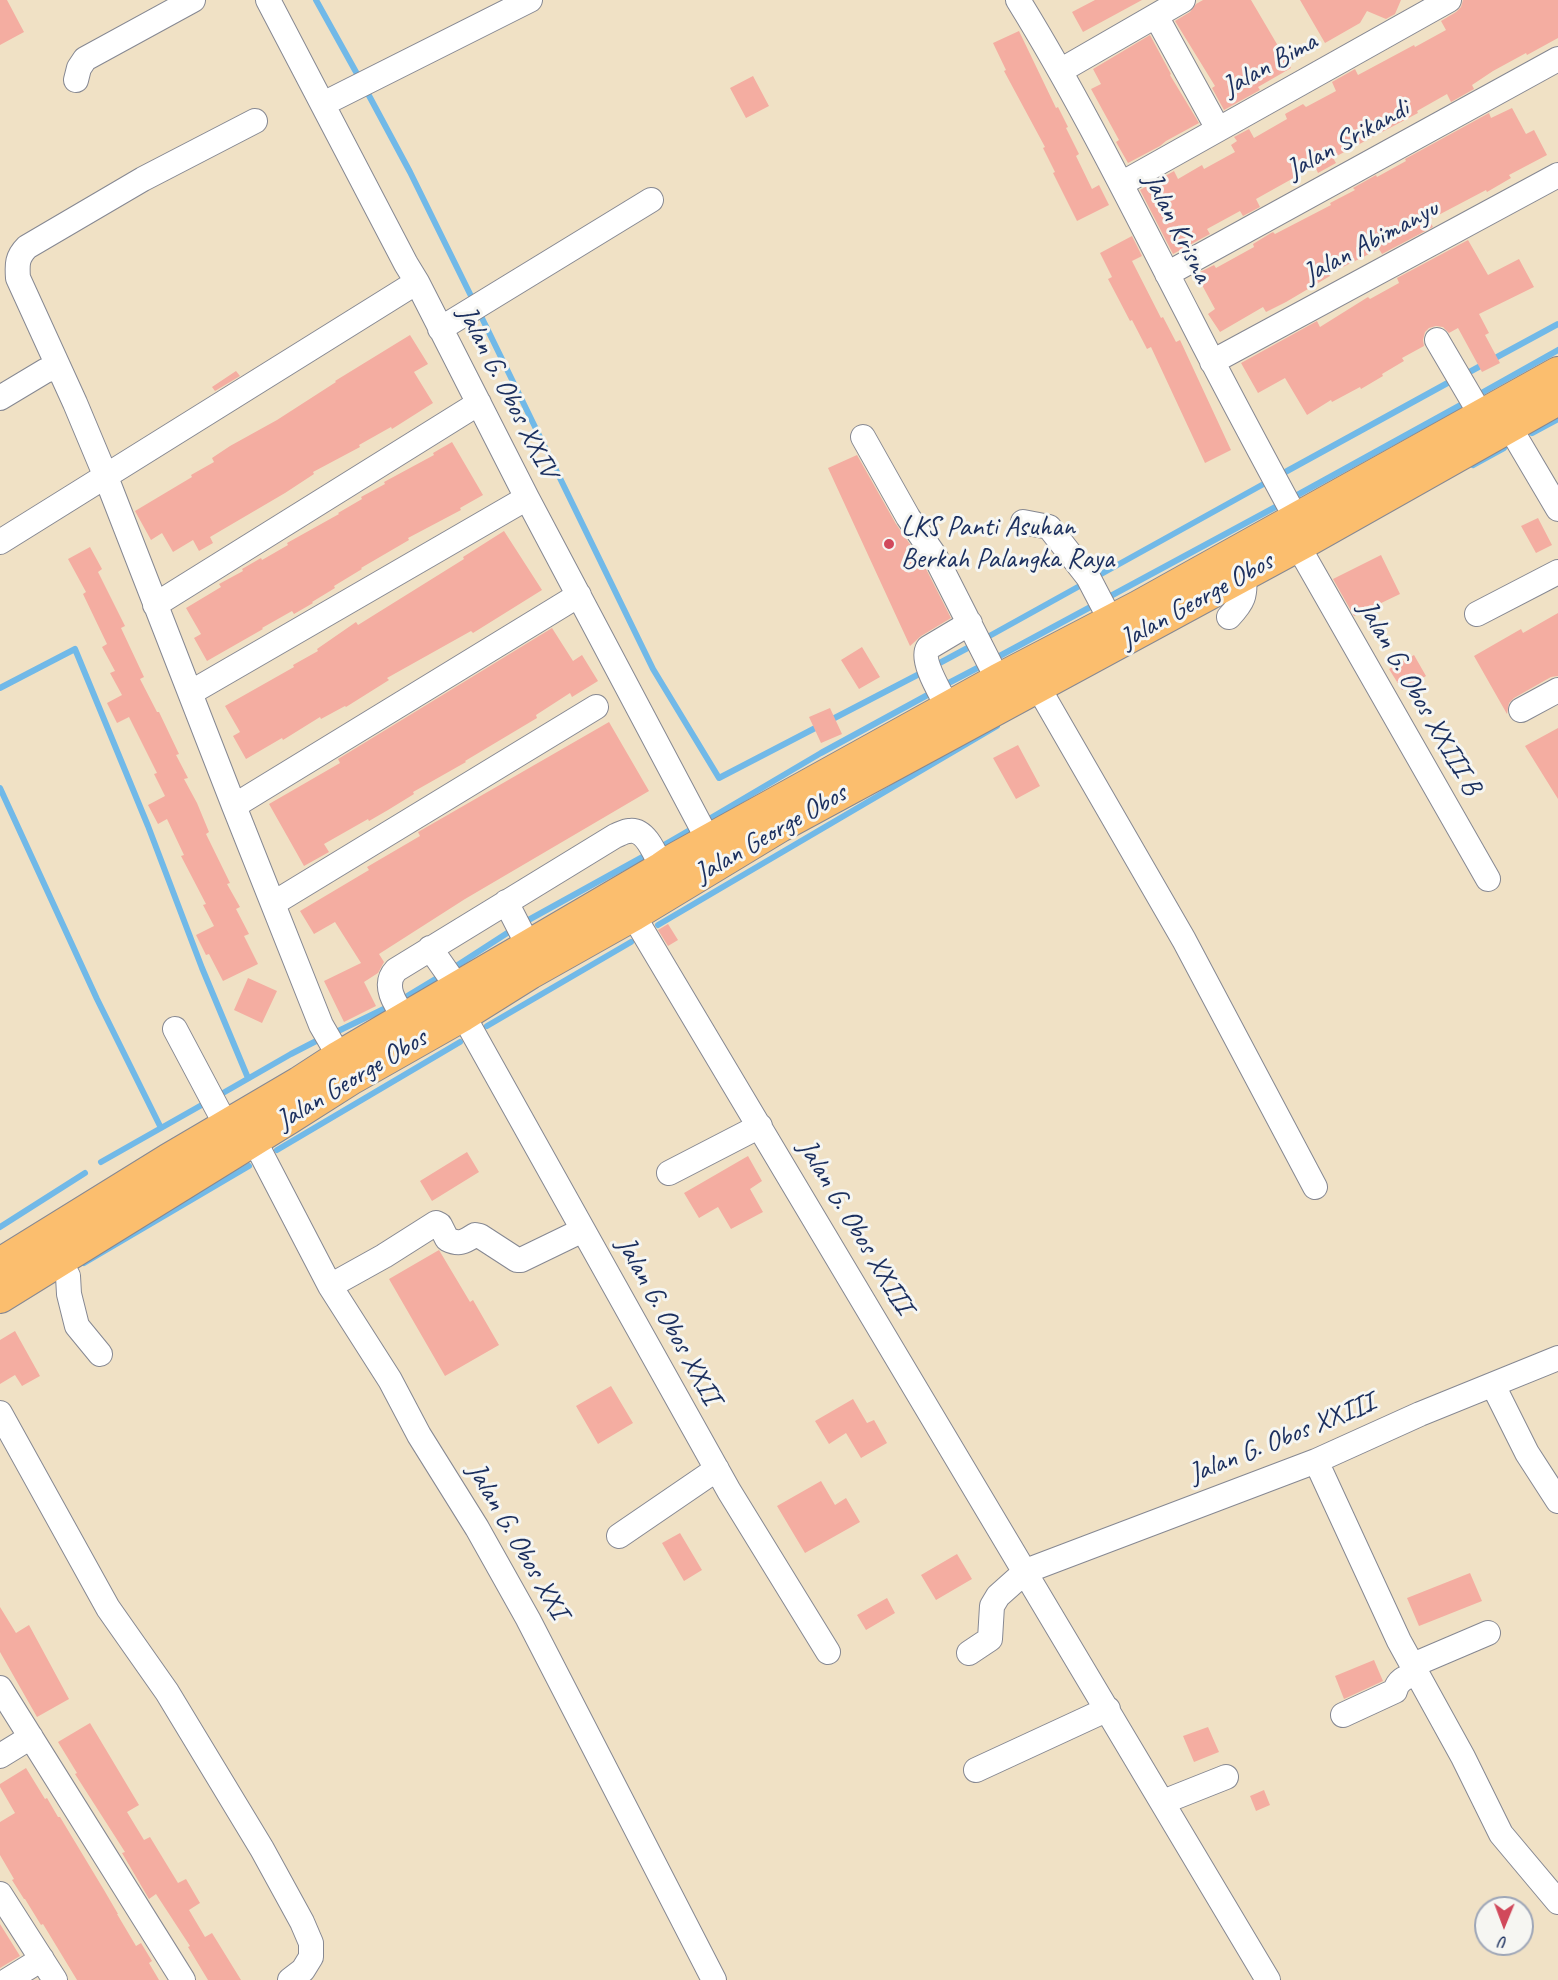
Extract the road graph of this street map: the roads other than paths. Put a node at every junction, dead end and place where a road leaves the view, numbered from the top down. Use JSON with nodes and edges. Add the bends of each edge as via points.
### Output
{"nodes":[{"id":1,"x":193,"y":0,"type":"edge"},
{"id":2,"x":268,"y":0,"type":"edge"},
{"id":3,"x":530,"y":0,"type":"edge"},
{"id":4,"x":1018,"y":0,"type":"edge"},
{"id":5,"x":1183,"y":0,"type":"edge"},
{"id":6,"x":1449,"y":0,"type":"edge"},
{"id":7,"x":1418,"y":8,"type":"edge"},
{"id":8,"x":1156,"y":16,"type":"junction"},
{"id":9,"x":1558,"y":59,"type":"edge"},
{"id":10,"x":1060,"y":71,"type":"junction"},
{"id":11,"x":76,"y":80,"type":"dead end"},
{"id":12,"x":323,"y":104,"type":"junction"},
{"id":13,"x":255,"y":121,"type":"dead end"},
{"id":14,"x":1218,"y":129,"type":"junction"},
{"id":15,"x":1558,"y":175,"type":"edge"},
{"id":16,"x":1120,"y":184,"type":"junction"},
{"id":17,"x":651,"y":200,"type":"dead end"},
{"id":18,"x":1167,"y":274,"type":"junction"},
{"id":19,"x":417,"y":282,"type":"junction"},
{"id":20,"x":440,"y":329,"type":"junction"},
{"id":21,"x":1437,"y":340,"type":"dead end"},
{"id":22,"x":1212,"y":362,"type":"junction"},
{"id":23,"x":58,"y":366,"type":"junction"},
{"id":24,"x":1558,"y":373,"type":"edge"},
{"id":25,"x":0,"y":398,"type":"edge"},
{"id":26,"x":1558,"y":399,"type":"edge"},
{"id":27,"x":479,"y":403,"type":"junction"},
{"id":28,"x":1484,"y":410,"type":"junction"},
{"id":29,"x":863,"y":437,"type":"dead end"},
{"id":30,"x":106,"y":477,"type":"junction"},
{"id":31,"x":1278,"y":486,"type":"joint"},
{"id":32,"x":527,"y":498,"type":"junction"},
{"id":33,"x":1558,"y":509,"type":"edge"},
{"id":34,"x":1023,"y":522,"type":"dead end"},
{"id":35,"x":1299,"y":529,"type":"junction"},
{"id":36,"x":0,"y":542,"type":"edge"},
{"id":37,"x":1558,"y":572,"type":"edge"},
{"id":38,"x":1244,"y":575,"type":"junction"},
{"id":39,"x":579,"y":595,"type":"junction"},
{"id":40,"x":155,"y":605,"type":"junction"},
{"id":41,"x":1104,"y":608,"type":"junction"},
{"id":42,"x":1477,"y":614,"type":"dead end"},
{"id":43,"x":1229,"y":617,"type":"dead end"},
{"id":44,"x":970,"y":623,"type":"junction"},
{"id":45,"x":991,"y":668,"type":"junction"},
{"id":46,"x":1038,"y":687,"type":"junction"},
{"id":47,"x":1558,"y":690,"type":"edge"},
{"id":48,"x":190,"y":693,"type":"junction"},
{"id":49,"x":941,"y":694,"type":"junction"},
{"id":50,"x":596,"y":707,"type":"dead end"},
{"id":51,"x":1521,"y":710,"type":"dead end"},
{"id":52,"x":234,"y":806,"type":"junction"},
{"id":53,"x":708,"y":836,"type":"junction"},
{"id":54,"x":656,"y":857,"type":"junction"},
{"id":55,"x":1488,"y":879,"type":"dead end"},
{"id":56,"x":274,"y":903,"type":"junction"},
{"id":57,"x":633,"y":915,"type":"junction"},
{"id":58,"x":518,"y":925,"type":"junction"},
{"id":59,"x":448,"y":978,"type":"junction"},
{"id":60,"x":399,"y":1008,"type":"junction"},
{"id":61,"x":175,"y":1029,"type":"dead end"},
{"id":62,"x":336,"y":1051,"type":"junction"},
{"id":63,"x":220,"y":1114,"type":"junction"},
{"id":64,"x":759,"y":1126,"type":"junction"},
{"id":65,"x":254,"y":1140,"type":"junction"},
{"id":66,"x":669,"y":1173,"type":"dead end"},
{"id":67,"x":1315,"y":1187,"type":"dead end"},
{"id":68,"x":583,"y":1230,"type":"junction"},
{"id":69,"x":58,"y":1260,"type":"junction"},
{"id":70,"x":0,"y":1264,"type":"edge"},
{"id":71,"x":330,"y":1287,"type":"junction"},
{"id":72,"x":0,"y":1297,"type":"edge"},
{"id":73,"x":100,"y":1354,"type":"dead end"},
{"id":74,"x":1558,"y":1358,"type":"edge"},
{"id":75,"x":1493,"y":1386,"type":"junction"},
{"id":76,"x":0,"y":1413,"type":"edge"},
{"id":77,"x":1316,"y":1461,"type":"junction"},
{"id":78,"x":717,"y":1469,"type":"junction"},
{"id":79,"x":1558,"y":1501,"type":"edge"},
{"id":80,"x":619,"y":1536,"type":"dead end"},
{"id":81,"x":1026,"y":1570,"type":"junction"},
{"id":82,"x":1488,"y":1633,"type":"dead end"},
{"id":83,"x":828,"y":1652,"type":"dead end"},
{"id":84,"x":969,"y":1653,"type":"dead end"},
{"id":85,"x":1415,"y":1669,"type":"junction"},
{"id":86,"x":0,"y":1688,"type":"edge"},
{"id":87,"x":1108,"y":1709,"type":"junction"},
{"id":88,"x":1343,"y":1715,"type":"dead end"},
{"id":89,"x":31,"y":1737,"type":"junction"},
{"id":90,"x":0,"y":1756,"type":"edge"},
{"id":91,"x":976,"y":1770,"type":"dead end"},
{"id":92,"x":1226,"y":1777,"type":"dead end"},
{"id":93,"x":1163,"y":1802,"type":"junction"},
{"id":94,"x":0,"y":1893,"type":"edge"},
{"id":95,"x":1558,"y":1902,"type":"edge"},
{"id":96,"x":42,"y":1959,"type":"junction"},
{"id":97,"x":8,"y":1980,"type":"edge"},
{"id":98,"x":55,"y":1980,"type":"edge"},
{"id":99,"x":183,"y":1980,"type":"edge"},
{"id":100,"x":290,"y":1980,"type":"edge"},
{"id":101,"x":714,"y":1980,"type":"edge"},
{"id":102,"x":1268,"y":1980,"type":"edge"}],
"edges":[{"from":1,"to":11,"type":"street","via":[[85,59]]},
{"from":2,"to":12,"type":"street","name":"Jalan G. Obos XXIV"},
{"from":3,"to":12,"type":"street"},
{"from":4,"to":10,"type":"street","name":"Jalan Krisna"},
{"from":5,"to":8,"type":"street"},
{"from":6,"to":7,"type":"street","name":"Jalan Bima"},
{"from":7,"to":14,"type":"street","name":"Jalan Bima"},
{"from":8,"to":10,"type":"street"},
{"from":8,"to":14,"type":"street"},
{"from":9,"to":18,"type":"street","name":"Jalan Srikandi"},
{"from":10,"to":16,"type":"street","name":"Jalan Krisna"},
{"from":12,"to":19,"type":"street","name":"Jalan G. Obos XXIV"},
{"from":13,"to":23,"type":"street","via":[[143,179],[19,255],[18,278]]},
{"from":14,"to":16,"type":"street","name":"Jalan Bima"},
{"from":15,"to":22,"type":"street","name":"Jalan Abimanyu"},
{"from":16,"to":18,"type":"street","name":"Jalan Krisna"},
{"from":17,"to":20,"type":"street"},
{"from":18,"to":22,"type":"street","name":"Jalan Krisna"},
{"from":19,"to":20,"type":"street","name":"Jalan G. Obos XXIV"},
{"from":19,"to":30,"type":"street"},
{"from":20,"to":27,"type":"street","name":"Jalan G. Obos XXIV"},
{"from":21,"to":28,"type":"street"},
{"from":22,"to":31,"type":"street","name":"Jalan Krisna"},
{"from":23,"to":25,"type":"street"},
{"from":23,"to":30,"type":"street"},
{"from":24,"to":28,"type":"main road","name":"Jalan George Obos"},
{"from":26,"to":28,"type":"main road","name":"Jalan George Obos"},
{"from":27,"to":32,"type":"street","name":"Jalan G. Obos XXIV"},
{"from":27,"to":40,"type":"street"},
{"from":28,"to":33,"type":"street"},
{"from":28,"to":35,"type":"main road","name":"Jalan George Obos"},
{"from":29,"to":44,"type":"street","via":[[935,556]]},
{"from":30,"to":36,"type":"street"},
{"from":30,"to":40,"type":"street"},
{"from":31,"to":35,"type":"street","name":"Jalan G. Obos XXIII B"},
{"from":32,"to":39,"type":"street","name":"Jalan G. Obos XXIV"},
{"from":32,"to":48,"type":"street"},
{"from":34,"to":41,"type":"street","via":[[1049,527],[1088,577]]},
{"from":35,"to":38,"type":"main road","name":"Jalan George Obos"},
{"from":35,"to":41,"type":"main road","name":"Jalan George Obos"},
{"from":35,"to":55,"type":"street","name":"Jalan G. Obos XXIII B"},
{"from":37,"to":42,"type":"street"},
{"from":38,"to":43,"type":"street","via":[[1244,597]]},
{"from":38,"to":46,"type":"main road","name":"Jalan George Obos"},
{"from":39,"to":52,"type":"street"},
{"from":39,"to":53,"type":"street","name":"Jalan G. Obos XXIV"},
{"from":40,"to":48,"type":"street"},
{"from":41,"to":45,"type":"main road","name":"Jalan George Obos"},
{"from":44,"to":45,"type":"street"},
{"from":44,"to":49,"type":"street","via":[[928,648],[925,657]]},
{"from":45,"to":49,"type":"main road","name":"Jalan George Obos"},
{"from":46,"to":53,"type":"main road","name":"Jalan George Obos","via":[[780,826]]},
{"from":46,"to":67,"type":"street","via":[[1184,940]]},
{"from":47,"to":51,"type":"street"},
{"from":48,"to":52,"type":"street"},
{"from":49,"to":53,"type":"main road","name":"Jalan George Obos"},
{"from":50,"to":56,"type":"street"},
{"from":52,"to":56,"type":"street"},
{"from":53,"to":54,"type":"main road","name":"Jalan George Obos","via":[[675,859]]},
{"from":53,"to":57,"type":"main road","name":"Jalan George Obos"},
{"from":54,"to":58,"type":"main road","name":"Jalan George Obos"},
{"from":54,"to":58,"type":"street","via":[[637,831],[615,836]]},
{"from":56,"to":62,"type":"street"},
{"from":57,"to":59,"type":"main road","name":"Jalan George Obos","via":[[530,973]]},
{"from":57,"to":64,"type":"street","name":"Jalan G. Obos XXIII"},
{"from":58,"to":59,"type":"main road","name":"Jalan George Obos"},
{"from":58,"to":59,"type":"street"},
{"from":59,"to":60,"type":"main road","name":"Jalan George Obos"},
{"from":59,"to":60,"type":"street","via":[[404,964],[391,975],[388,984]]},
{"from":59,"to":62,"type":"main road","name":"Jalan George Obos"},
{"from":59,"to":68,"type":"street","name":"Jalan G. Obos XXII"},
{"from":60,"to":62,"type":"main road","name":"Jalan George Obos"},
{"from":61,"to":63,"type":"street"},
{"from":62,"to":63,"type":"main road","name":"Jalan George Obos","via":[[299,1083]]},
{"from":62,"to":65,"type":"main road","name":"Jalan George Obos"},
{"from":63,"to":70,"type":"main road","name":"Jalan George Obos"},
{"from":64,"to":66,"type":"street"},
{"from":64,"to":81,"type":"street","name":"Jalan G. Obos XXIII"},
{"from":65,"to":69,"type":"main road","name":"Jalan George Obos"},
{"from":65,"to":71,"type":"street","name":"Jalan G. Obos XXI"},
{"from":68,"to":71,"type":"street","via":[[517,1260],[480,1236],[454,1243],[436,1223]]},
{"from":68,"to":78,"type":"street","name":"Jalan G. Obos XXII"},
{"from":69,"to":72,"type":"main road","name":"Jalan George Obos"},
{"from":69,"to":73,"type":"street","via":[[68,1276],[77,1326]]},
{"from":71,"to":101,"type":"street","name":"Jalan G. Obos XXI","via":[[390,1380],[528,1619]]},
{"from":74,"to":75,"type":"street","name":"Jalan G. Obos XXIII"},
{"from":75,"to":77,"type":"street","name":"Jalan G. Obos XXIII"},
{"from":75,"to":79,"type":"street","via":[[1527,1453]]},
{"from":76,"to":100,"type":"street","via":[[108,1608],[167,1692],[302,1922],[311,1944],[311,1957]]},
{"from":77,"to":81,"type":"street","name":"Jalan G. Obos XXIII"},
{"from":77,"to":85,"type":"street"},
{"from":78,"to":80,"type":"street"},
{"from":78,"to":83,"type":"street","name":"Jalan G. Obos XXII"},
{"from":81,"to":84,"type":"street","via":[[992,1606],[990,1639]]},
{"from":81,"to":87,"type":"street","name":"Jalan G. Obos XXIII"},
{"from":82,"to":85,"type":"street"},
{"from":85,"to":88,"type":"street","via":[[1397,1683],[1395,1690]]},
{"from":85,"to":95,"type":"street","via":[[1501,1834]]},
{"from":86,"to":89,"type":"street"},
{"from":87,"to":91,"type":"street"},
{"from":87,"to":93,"type":"street","name":"Jalan G. Obos XXIII"},
{"from":89,"to":90,"type":"street"},
{"from":89,"to":99,"type":"street"},
{"from":92,"to":93,"type":"street"},
{"from":93,"to":102,"type":"street","name":"Jalan G. Obos XXIII"},
{"from":94,"to":96,"type":"street"},
{"from":96,"to":97,"type":"street"},
{"from":96,"to":98,"type":"street"}]}
